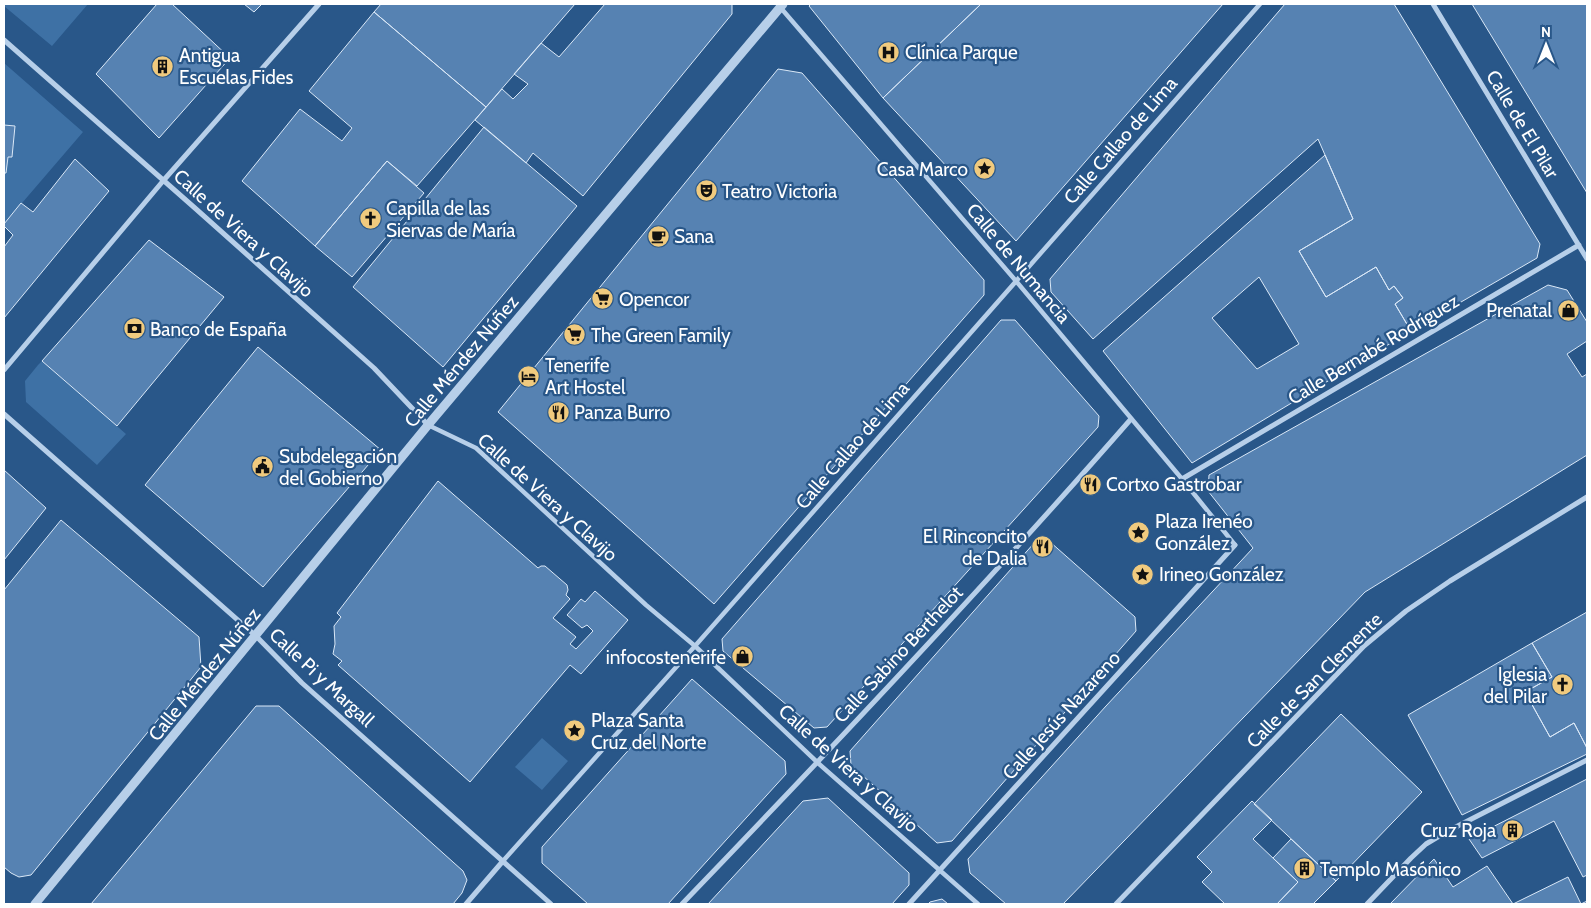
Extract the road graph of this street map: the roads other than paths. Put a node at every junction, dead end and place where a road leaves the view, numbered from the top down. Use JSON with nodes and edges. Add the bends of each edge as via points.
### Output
{"nodes":[{"id":1,"x":320,"y":4,"type":"edge"},
{"id":2,"x":1260,"y":4,"type":"edge"},
{"id":3,"x":1434,"y":4,"type":"edge"},
{"id":4,"x":780,"y":5,"type":"edge"},
{"id":5,"x":4,"y":40,"type":"edge"},
{"id":6,"x":163,"y":181,"type":"junction"},
{"id":7,"x":1579,"y":245,"type":"junction"},
{"id":8,"x":1587,"y":259,"type":"edge"},
{"id":9,"x":1016,"y":281,"type":"junction"},
{"id":10,"x":4,"y":370,"type":"edge"},
{"id":11,"x":4,"y":414,"type":"edge"},
{"id":12,"x":1131,"y":419,"type":"junction"},
{"id":13,"x":428,"y":425,"type":"junction"},
{"id":14,"x":1182,"y":479,"type":"junction"},
{"id":15,"x":1587,"y":497,"type":"edge"},
{"id":16,"x":1235,"y":545,"type":"joint"},
{"id":17,"x":256,"y":636,"type":"junction"},
{"id":18,"x":695,"y":646,"type":"junction"},
{"id":19,"x":1587,"y":760,"type":"edge"},
{"id":20,"x":818,"y":762,"type":"junction"},
{"id":21,"x":504,"y":862,"type":"junction"},
{"id":22,"x":940,"y":871,"type":"junction"},
{"id":23,"x":35,"y":904,"type":"edge"},
{"id":24,"x":466,"y":904,"type":"edge"},
{"id":25,"x":551,"y":904,"type":"edge"},
{"id":26,"x":682,"y":904,"type":"edge"},
{"id":27,"x":909,"y":904,"type":"edge"},
{"id":28,"x":978,"y":904,"type":"edge"},
{"id":29,"x":1116,"y":904,"type":"edge"},
{"id":30,"x":1367,"y":904,"type":"edge"}],
"edges":[{"from":1,"to":6,"type":"street"},
{"from":2,"to":9,"type":"street","name":"Calle Callao de Lima"},
{"from":3,"to":7,"type":"street","name":"Calle de El Pilar"},
{"from":4,"to":9,"type":"street","name":"Calle de Numancia"},
{"from":4,"to":13,"type":"street","name":"Calle Méndez Núñez"},
{"from":5,"to":6,"type":"street","name":"Calle de Viera y Clavijo"},
{"from":6,"to":10,"type":"street"},
{"from":6,"to":13,"type":"street","name":"Calle de Viera y Clavijo","via":[[374,368]]},
{"from":7,"to":8,"type":"street","name":"Calle de El Pilar"},
{"from":7,"to":14,"type":"street","name":"Calle Bernabé Rodríguez"},
{"from":9,"to":12,"type":"street","name":"Calle de Numancia"},
{"from":9,"to":18,"type":"street","name":"Calle Callao de Lima"},
{"from":11,"to":17,"type":"street","name":"Calle Pi y Margall"},
{"from":12,"to":14,"type":"street","name":"Calle de Numancia"},
{"from":12,"to":20,"type":"street","name":"Calle Sabino Berthelot"},
{"from":13,"to":17,"type":"street","name":"Calle Méndez Núñez"},
{"from":13,"to":18,"type":"street","name":"Calle de Viera y Clavijo","via":[[476,448]]},
{"from":14,"to":16,"type":"street","name":"Calle de Numancia"},
{"from":15,"to":29,"type":"street","name":"Calle de San Clemente","via":[[1442,586],[1364,646]]},
{"from":16,"to":22,"type":"street","name":"Calle Jesús Nazareno"},
{"from":17,"to":21,"type":"street","name":"Calle Pi y Margall","via":[[302,682]]},
{"from":17,"to":23,"type":"street","name":"Calle Méndez Núñez"},
{"from":18,"to":20,"type":"street","name":"Calle de Viera y Clavijo"},
{"from":18,"to":21,"type":"street","name":"Calle Callao de Lima"},
{"from":19,"to":30,"type":"street","via":[[1426,844]]},
{"from":20,"to":22,"type":"street","name":"Calle de Viera y Clavijo"},
{"from":20,"to":26,"type":"street","name":"Calle Sabino Berthelot"},
{"from":21,"to":24,"type":"street","name":"Calle Callao de Lima"},
{"from":21,"to":25,"type":"street","name":"Calle Pi y Margall"},
{"from":22,"to":27,"type":"street","name":"Calle Jesús Nazareno"},
{"from":22,"to":28,"type":"street","name":"Calle de Viera y Clavijo"}]}
